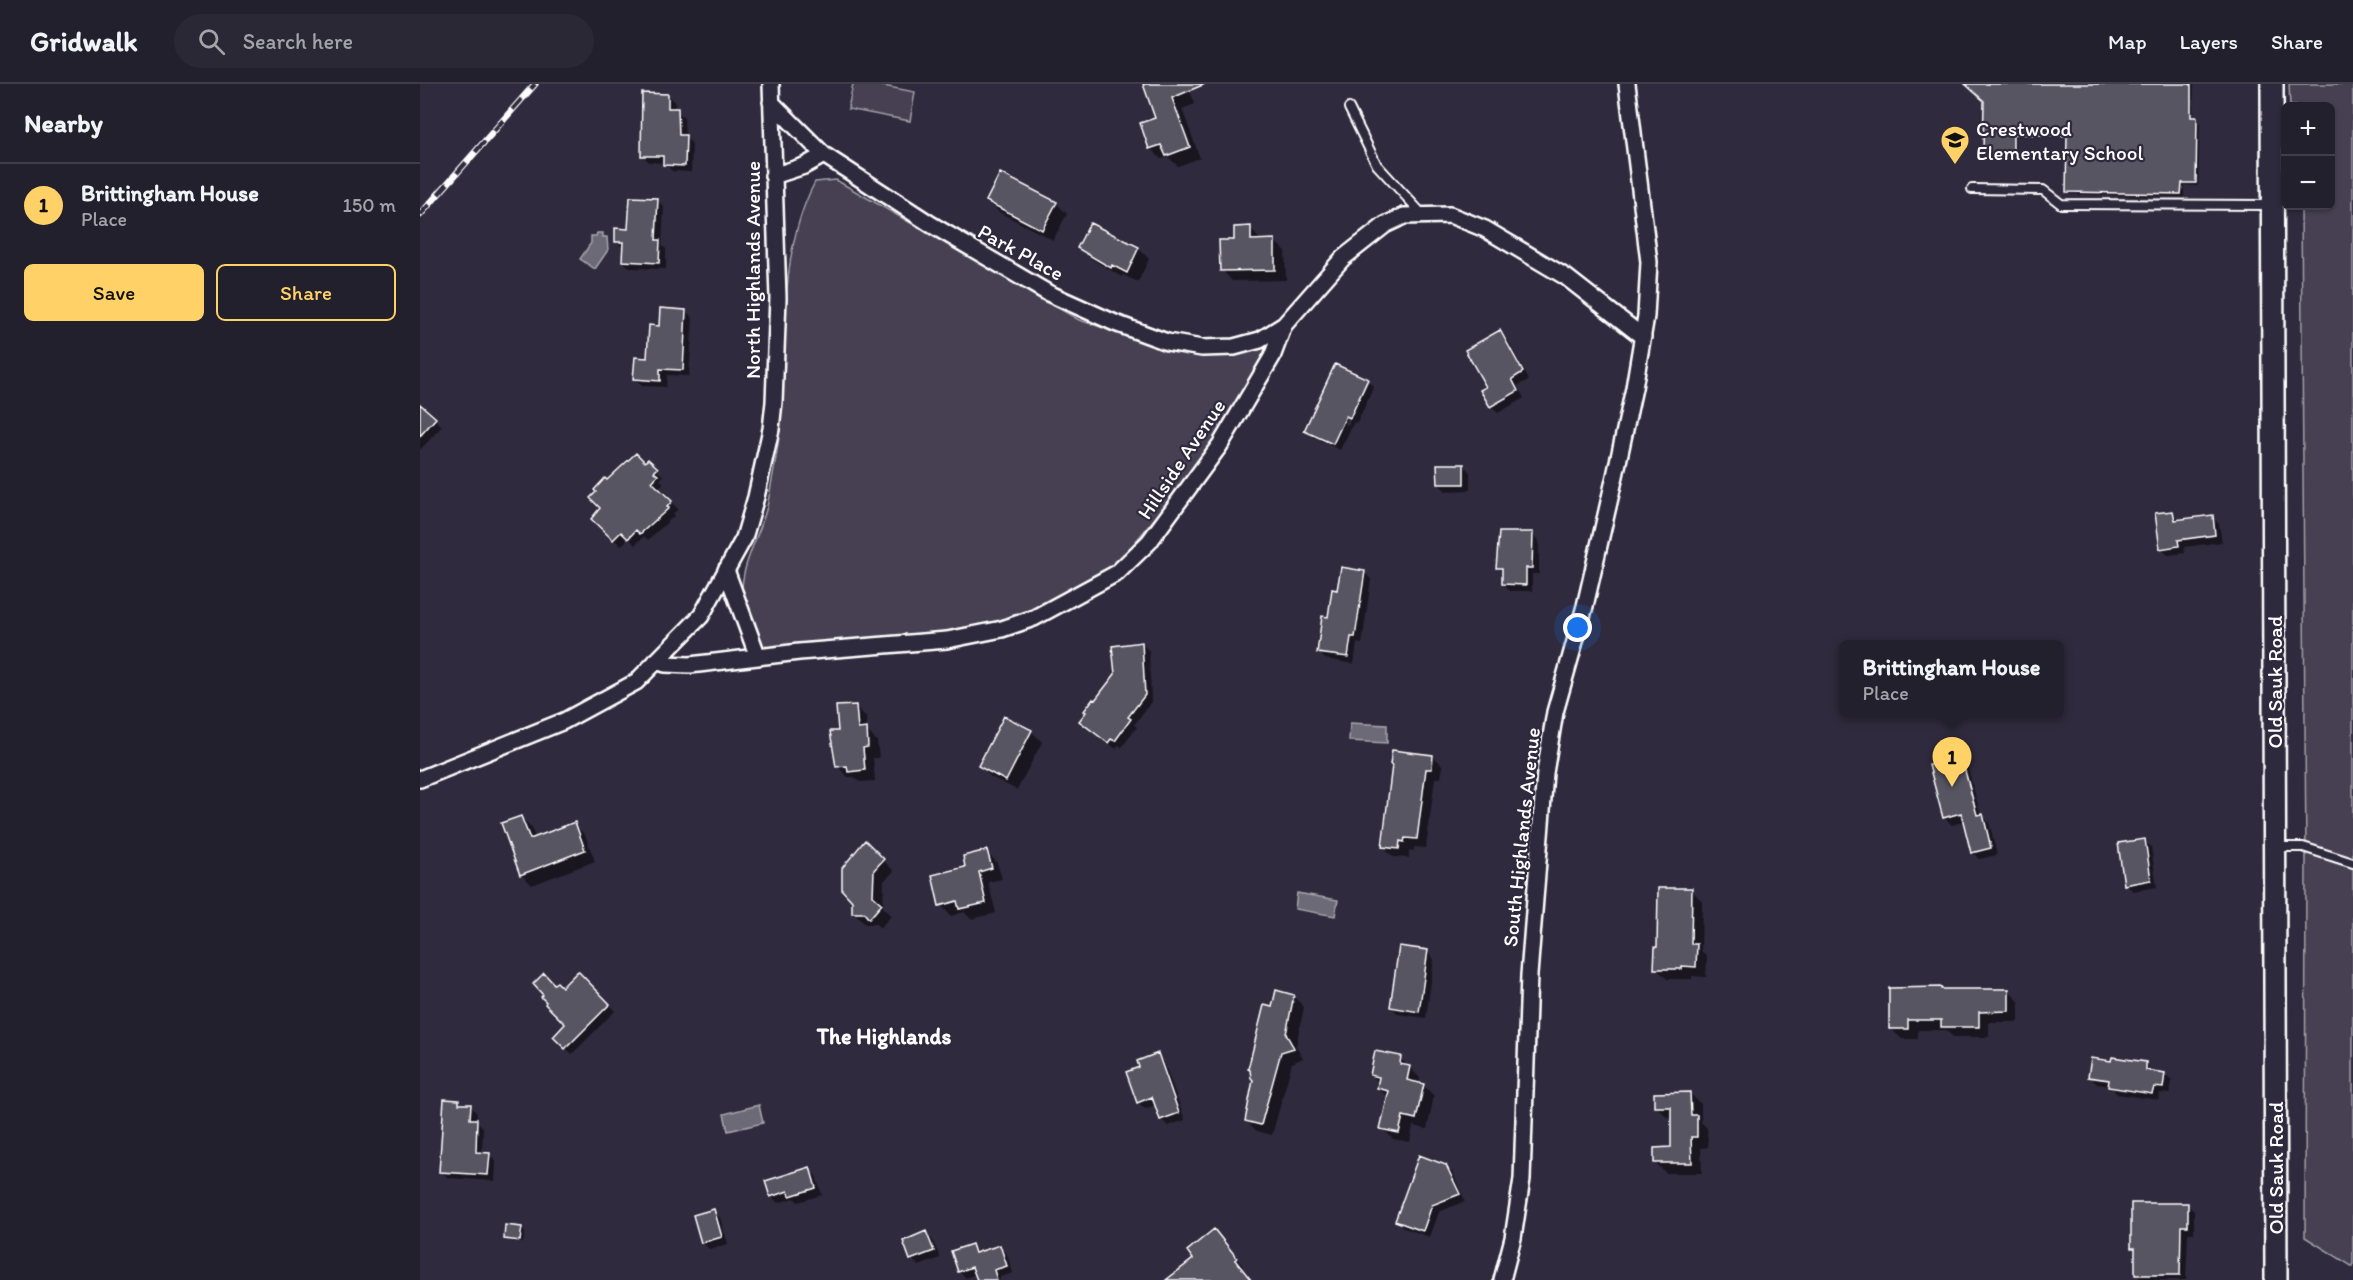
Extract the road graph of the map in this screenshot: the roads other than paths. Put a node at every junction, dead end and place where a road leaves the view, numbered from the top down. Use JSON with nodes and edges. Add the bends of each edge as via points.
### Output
{"nodes":[{"id":1,"x":771,"y":84,"type":"edge"},
{"id":2,"x":1627,"y":84,"type":"edge"},
{"id":3,"x":2272,"y":84,"type":"edge"},
{"id":4,"x":771,"y":102,"type":"junction"},
{"id":5,"x":1349,"y":108,"type":"dead end"},
{"id":6,"x":824,"y":155,"type":"junction"},
{"id":7,"x":773,"y":176,"type":"junction"},
{"id":8,"x":1972,"y":189,"type":"dead end"},
{"id":9,"x":2272,"y":206,"type":"junction"},
{"id":10,"x":1423,"y":215,"type":"junction"},
{"id":11,"x":1284,"y":325,"type":"junction"},
{"id":12,"x":1643,"y":337,"type":"junction"},
{"id":13,"x":726,"y":570,"type":"junction"},
{"id":14,"x":758,"y":657,"type":"junction"},
{"id":15,"x":656,"y":661,"type":"junction"},
{"id":16,"x":420,"y":779,"type":"edge"},
{"id":17,"x":2274,"y":847,"type":"junction"},
{"id":18,"x":2353,"y":864,"type":"edge"},
{"id":19,"x":1502,"y":1280,"type":"edge"},
{"id":20,"x":2276,"y":1280,"type":"edge"}],
"edges":[{"from":1,"to":4,"type":"street","name":"North Highlands Avenue"},
{"from":2,"to":12,"type":"street","name":"South Highlands Avenue","via":[[1649,262]]},
{"from":3,"to":9,"type":"street","name":"Old Sauk Road"},
{"from":4,"to":6,"type":"street","name":"Park Place"},
{"from":4,"to":7,"type":"street","name":"North Highlands Avenue"},
{"from":5,"to":10,"type":"lane","via":[[1377,165]]},
{"from":6,"to":7,"type":"street"},
{"from":6,"to":11,"type":"street","name":"Park Place","via":[[986,258],[1048,293],[1115,323],[1167,342],[1202,348],[1234,347],[1260,340]]},
{"from":7,"to":13,"type":"street","name":"North Highlands Avenue","via":[[778,298],[771,429],[744,538]]},
{"from":8,"to":9,"type":"lane","via":[[2043,190],[2061,204]]},
{"from":9,"to":17,"type":"street","name":"Old Sauk Road"},
{"from":10,"to":11,"type":"street","name":"Hillside Avenue","via":[[1404,216],[1385,225],[1343,258]]},
{"from":10,"to":12,"type":"street","name":"Hillside Avenue","via":[[1450,215],[1485,229],[1566,278]]},
{"from":11,"to":14,"type":"street","name":"Hillside Avenue","via":[[1272,357],[1220,445],[1149,542],[1117,573],[1035,618],[1002,629],[947,640]]},
{"from":12,"to":19,"type":"street","name":"South Highlands Avenue","via":[[1585,606],[1555,712],[1545,773],[1529,975],[1522,1179]]},
{"from":13,"to":14,"type":"street"},
{"from":13,"to":15,"type":"street","name":"North Highlands Avenue","via":[[701,616]]},
{"from":14,"to":15,"type":"street","name":"Hillside Avenue","via":[[690,665]]},
{"from":15,"to":16,"type":"street","name":"North Highlands Avenue","via":[[636,682],[564,721]]},
{"from":17,"to":18,"type":"lane","via":[[2303,848]]},
{"from":17,"to":20,"type":"street","name":"Old Sauk Road"}]}
